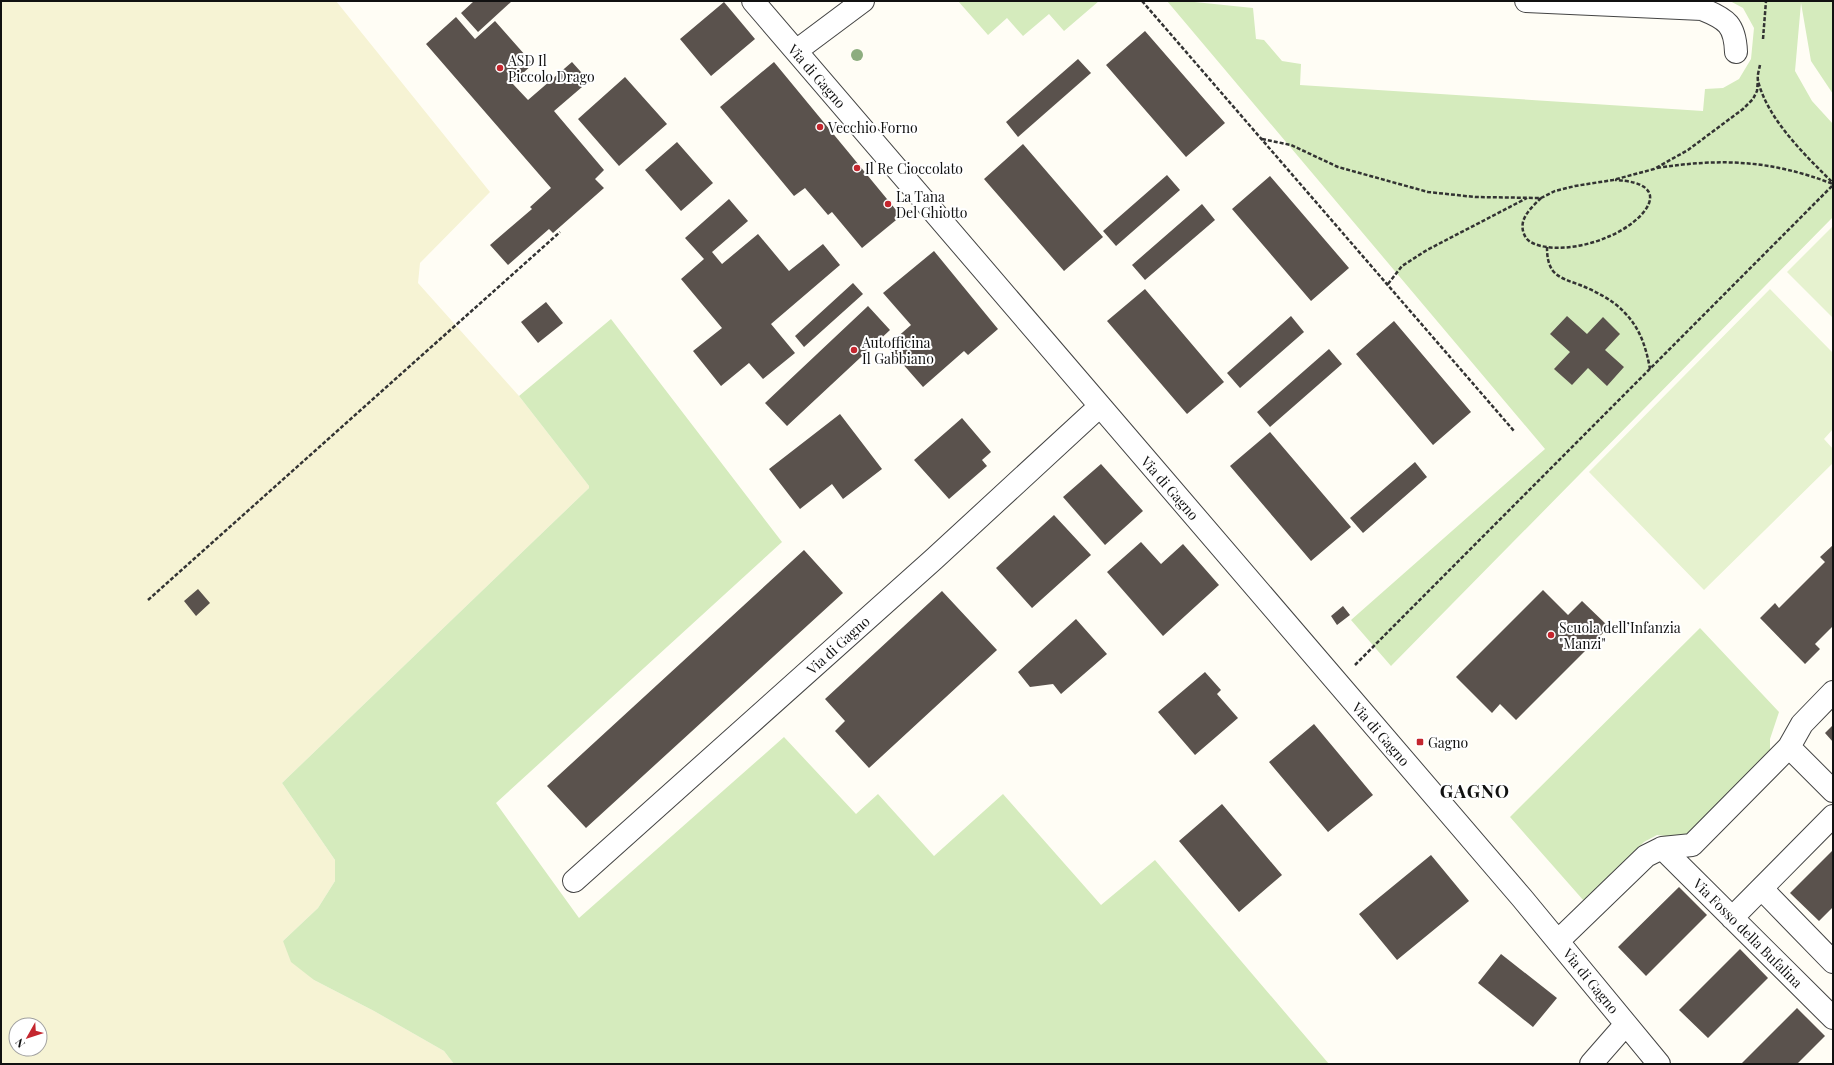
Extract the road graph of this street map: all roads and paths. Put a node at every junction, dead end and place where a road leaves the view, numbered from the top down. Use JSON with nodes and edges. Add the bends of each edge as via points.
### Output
{"nodes":[{"id":1,"x":753,"y":1,"type":"edge"},
{"id":2,"x":864,"y":1,"type":"edge"},
{"id":3,"x":1142,"y":1,"type":"edge"},
{"id":4,"x":1526,"y":1,"type":"edge"},
{"id":5,"x":1766,"y":1,"type":"edge"},
{"id":6,"x":1763,"y":40,"type":"dead end"},
{"id":7,"x":796,"y":51,"type":"junction"},
{"id":8,"x":1736,"y":52,"type":"dead end"},
{"id":9,"x":1760,"y":60,"type":"dead end"},
{"id":10,"x":1758,"y":80,"type":"junction"},
{"id":11,"x":1262,"y":138,"type":"junction"},
{"id":12,"x":1654,"y":169,"type":"junction"},
{"id":13,"x":1613,"y":180,"type":"junction"},
{"id":14,"x":1833,"y":184,"type":"edge"},
{"id":15,"x":1528,"y":198,"type":"junction"},
{"id":16,"x":1541,"y":198,"type":"junction"},
{"id":17,"x":560,"y":232,"type":"dead end"},
{"id":18,"x":1547,"y":247,"type":"junction"},
{"id":19,"x":1388,"y":284,"type":"junction"},
{"id":20,"x":1650,"y":369,"type":"junction"},
{"id":21,"x":1100,"y":406,"type":"junction"},
{"id":22,"x":1514,"y":431,"type":"dead end"},
{"id":23,"x":148,"y":600,"type":"dead end"},
{"id":24,"x":1338,"y":683,"type":"junction"},
{"id":25,"x":1833,"y":692,"type":"edge"},
{"id":26,"x":1789,"y":747,"type":"junction"},
{"id":27,"x":1833,"y":791,"type":"edge"},
{"id":28,"x":1833,"y":816,"type":"edge"},
{"id":29,"x":1662,"y":848,"type":"junction"},
{"id":30,"x":574,"y":881,"type":"dead end"},
{"id":31,"x":1762,"y":890,"type":"junction"},
{"id":32,"x":1732,"y":918,"type":"junction"},
{"id":33,"x":1558,"y":941,"type":"junction"},
{"id":34,"x":1833,"y":962,"type":"edge"},
{"id":35,"x":1833,"y":1018,"type":"edge"},
{"id":36,"x":1626,"y":1024,"type":"junction"},
{"id":37,"x":1591,"y":1064,"type":"edge"},
{"id":38,"x":1659,"y":1064,"type":"edge"}],
"edges":[{"from":1,"to":7,"type":"street","name":"Via di Gagno"},
{"from":2,"to":7,"type":"street"},
{"from":3,"to":11,"type":"path"},
{"from":4,"to":8,"type":"street","via":[[1702,10],[1719,16],[1731,26]]},
{"from":5,"to":6,"type":"path"},
{"from":7,"to":21,"type":"street","name":"Via di Gagno"},
{"from":9,"to":10,"type":"path"},
{"from":10,"to":12,"type":"path","via":[[1753,99],[1743,109],[1688,150]]},
{"from":10,"to":14,"type":"path","via":[[1766,102],[1778,120]]},
{"from":11,"to":15,"type":"path","via":[[1291,145],[1345,170],[1428,192],[1475,197]]},
{"from":11,"to":19,"type":"path"},
{"from":12,"to":13,"type":"path"},
{"from":12,"to":14,"type":"path","via":[[1693,163],[1733,162],[1772,166],[1814,176]]},
{"from":13,"to":16,"type":"path","via":[[1575,186]]},
{"from":13,"to":18,"type":"path","via":[[1636,183],[1650,194],[1649,206],[1640,216],[1618,232],[1597,241],[1561,248]]},
{"from":14,"to":20,"type":"path"},
{"from":15,"to":16,"type":"path"},
{"from":15,"to":19,"type":"path","via":[[1427,250],[1402,266]]},
{"from":16,"to":18,"type":"path","via":[[1527,213],[1522,230],[1530,242]]},
{"from":17,"to":23,"type":"path"},
{"from":18,"to":20,"type":"path","via":[[1549,263],[1554,271],[1563,278],[1610,300],[1624,311],[1637,327],[1647,350]]},
{"from":19,"to":22,"type":"path"},
{"from":20,"to":24,"type":"path"},
{"from":21,"to":24,"type":"street","name":"Via di Gagno"},
{"from":21,"to":30,"type":"street","name":"Via di Gagno","via":[[934,559]]},
{"from":24,"to":33,"type":"street","name":"Via di Gagno"},
{"from":25,"to":26,"type":"street","via":[[1802,724]]},
{"from":26,"to":27,"type":"street"},
{"from":26,"to":29,"type":"street","via":[[1692,845]]},
{"from":28,"to":31,"type":"street"},
{"from":29,"to":32,"type":"street","name":"Via Fosso della Bufalina"},
{"from":29,"to":33,"type":"street","via":[[1646,856]]},
{"from":31,"to":32,"type":"street"},
{"from":31,"to":34,"type":"street"},
{"from":32,"to":35,"type":"street","name":"Via Fosso della Bufalina"},
{"from":33,"to":36,"type":"street","name":"Via di Gagno"},
{"from":36,"to":37,"type":"street"},
{"from":36,"to":38,"type":"street","name":"Via di Gagno"}]}
